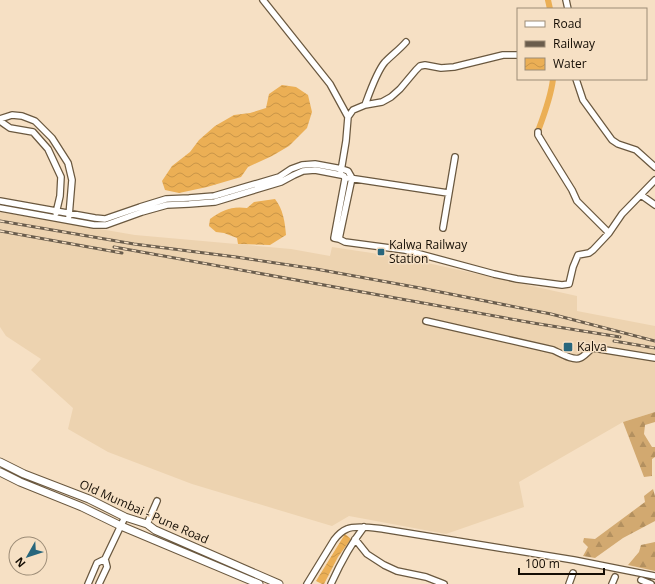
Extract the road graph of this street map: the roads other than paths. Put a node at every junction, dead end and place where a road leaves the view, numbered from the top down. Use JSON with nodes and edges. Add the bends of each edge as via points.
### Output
{"nodes":[{"id":1,"x":263,"y":0,"type":"edge"},
{"id":2,"x":406,"y":42,"type":"dead end"},
{"id":3,"x":517,"y":54,"type":"edge"},
{"id":4,"x":576,"y":80,"type":"edge"},
{"id":5,"x":364,"y":105,"type":"junction"},
{"id":6,"x":348,"y":117,"type":"junction"},
{"id":7,"x":0,"y":120,"type":"edge"},
{"id":8,"x":538,"y":132,"type":"dead end"},
{"id":9,"x":455,"y":157,"type":"dead end"},
{"id":10,"x":655,"y":167,"type":"edge"},
{"id":11,"x":343,"y":174,"type":"junction"},
{"id":12,"x":352,"y":178,"type":"junction"},
{"id":13,"x":655,"y":180,"type":"edge"},
{"id":14,"x":448,"y":194,"type":"junction"},
{"id":15,"x":641,"y":195,"type":"junction"},
{"id":16,"x":0,"y":201,"type":"edge"},
{"id":17,"x":655,"y":205,"type":"edge"},
{"id":18,"x":0,"y":208,"type":"edge"},
{"id":19,"x":57,"y":211,"type":"junction"},
{"id":20,"x":70,"y":213,"type":"junction"},
{"id":21,"x":56,"y":218,"type":"junction"},
{"id":22,"x":115,"y":219,"type":"junction"},
{"id":23,"x":69,"y":220,"type":"junction"},
{"id":24,"x":443,"y":228,"type":"dead end"},
{"id":25,"x":608,"y":233,"type":"junction"},
{"id":26,"x":336,"y":238,"type":"junction"},
{"id":27,"x":426,"y":321,"type":"dead end"},
{"id":28,"x":655,"y":358,"type":"edge"},
{"id":29,"x":0,"y":462,"type":"edge"},
{"id":30,"x":0,"y":472,"type":"edge"},
{"id":31,"x":24,"y":474,"type":"junction"},
{"id":32,"x":20,"y":482,"type":"junction"},
{"id":33,"x":157,"y":501,"type":"dead end"},
{"id":34,"x":125,"y":517,"type":"junction"},
{"id":35,"x":147,"y":524,"type":"junction"},
{"id":36,"x":121,"y":526,"type":"junction"},
{"id":37,"x":364,"y":527,"type":"junction"},
{"id":38,"x":355,"y":539,"type":"junction"},
{"id":39,"x":105,"y":559,"type":"junction"},
{"id":40,"x":573,"y":573,"type":"dead end"},
{"id":41,"x":655,"y":576,"type":"edge"},
{"id":42,"x":615,"y":577,"type":"dead end"},
{"id":43,"x":641,"y":580,"type":"dead end"},
{"id":44,"x":88,"y":584,"type":"edge"},
{"id":45,"x":99,"y":584,"type":"edge"},
{"id":46,"x":259,"y":584,"type":"edge"},
{"id":47,"x":279,"y":584,"type":"edge"},
{"id":48,"x":306,"y":584,"type":"edge"},
{"id":49,"x":331,"y":584,"type":"edge"},
{"id":50,"x":444,"y":584,"type":"edge"},
{"id":51,"x":568,"y":584,"type":"edge"},
{"id":52,"x":612,"y":584,"type":"edge"},
{"id":53,"x":651,"y":584,"type":"edge"}],
"edges":[{"from":1,"to":6,"type":"street","via":[[330,84]]},
{"from":2,"to":5,"type":"street","via":[[385,63]]},
{"from":3,"to":5,"type":"street","via":[[454,67],[420,66],[391,98]]},
{"from":4,"to":10,"type":"street","via":[[583,100],[612,140],[636,150]]},
{"from":5,"to":6,"type":"street","via":[[353,110]]},
{"from":6,"to":11,"type":"street"},
{"from":7,"to":19,"type":"street","via":[[10,128],[33,132],[48,149],[61,177]]},
{"from":7,"to":20,"type":"street","via":[[12,115],[22,116],[35,121],[52,138],[68,163],[72,180]]},
{"from":8,"to":25,"type":"street","via":[[577,201]]},
{"from":9,"to":14,"type":"street"},
{"from":11,"to":12,"type":"street"},
{"from":11,"to":12,"type":"street","via":[[348,171]]},
{"from":11,"to":22,"type":"street","via":[[303,171],[281,182],[235,197],[215,202],[168,205]]},
{"from":11,"to":26,"type":"street"},
{"from":12,"to":14,"type":"street"},
{"from":12,"to":26,"type":"street"},
{"from":13,"to":15,"type":"street"},
{"from":14,"to":24,"type":"street"},
{"from":15,"to":17,"type":"street"},
{"from":15,"to":25,"type":"street"},
{"from":16,"to":19,"type":"street"},
{"from":18,"to":21,"type":"street"},
{"from":19,"to":20,"type":"street"},
{"from":19,"to":21,"type":"street"},
{"from":20,"to":22,"type":"street"},
{"from":20,"to":23,"type":"street"},
{"from":21,"to":23,"type":"street"},
{"from":22,"to":23,"type":"street","via":[[106,225]]},
{"from":25,"to":26,"type":"street","via":[[589,253],[578,255],[569,284],[562,285],[494,274],[405,250],[345,242]]},
{"from":27,"to":28,"type":"street","via":[[553,350],[576,359],[593,348]]},
{"from":29,"to":31,"type":"main road","name":"Old Mumbai - Pune Road"},
{"from":30,"to":32,"type":"main road","name":"Old Mumbai - Pune Road"},
{"from":31,"to":32,"type":"main road"},
{"from":31,"to":34,"type":"main road","name":"Old Mumbai - Pune Road","via":[[88,499]]},
{"from":32,"to":36,"type":"main road","name":"Old Mumbai - Pune Road","via":[[82,506]]},
{"from":33,"to":35,"type":"street"},
{"from":34,"to":35,"type":"main road","name":"Old Mumbai - Pune Road"},
{"from":34,"to":36,"type":"street"},
{"from":35,"to":47,"type":"main road","name":"Old Mumbai - Pune Road","via":[[155,530]]},
{"from":36,"to":39,"type":"street"},
{"from":36,"to":46,"type":"main road","name":"Old Mumbai - Pune Road"},
{"from":37,"to":38,"type":"street"},
{"from":37,"to":41,"type":"street","via":[[574,560]]},
{"from":37,"to":48,"type":"street","via":[[347,529],[339,534]]},
{"from":38,"to":49,"type":"street"},
{"from":38,"to":50,"type":"street","via":[[367,554],[384,565]]},
{"from":39,"to":44,"type":"street","via":[[97,562]]},
{"from":39,"to":45,"type":"street","via":[[107,567]]},
{"from":40,"to":51,"type":"street"},
{"from":42,"to":52,"type":"street"},
{"from":43,"to":53,"type":"street"}]}
